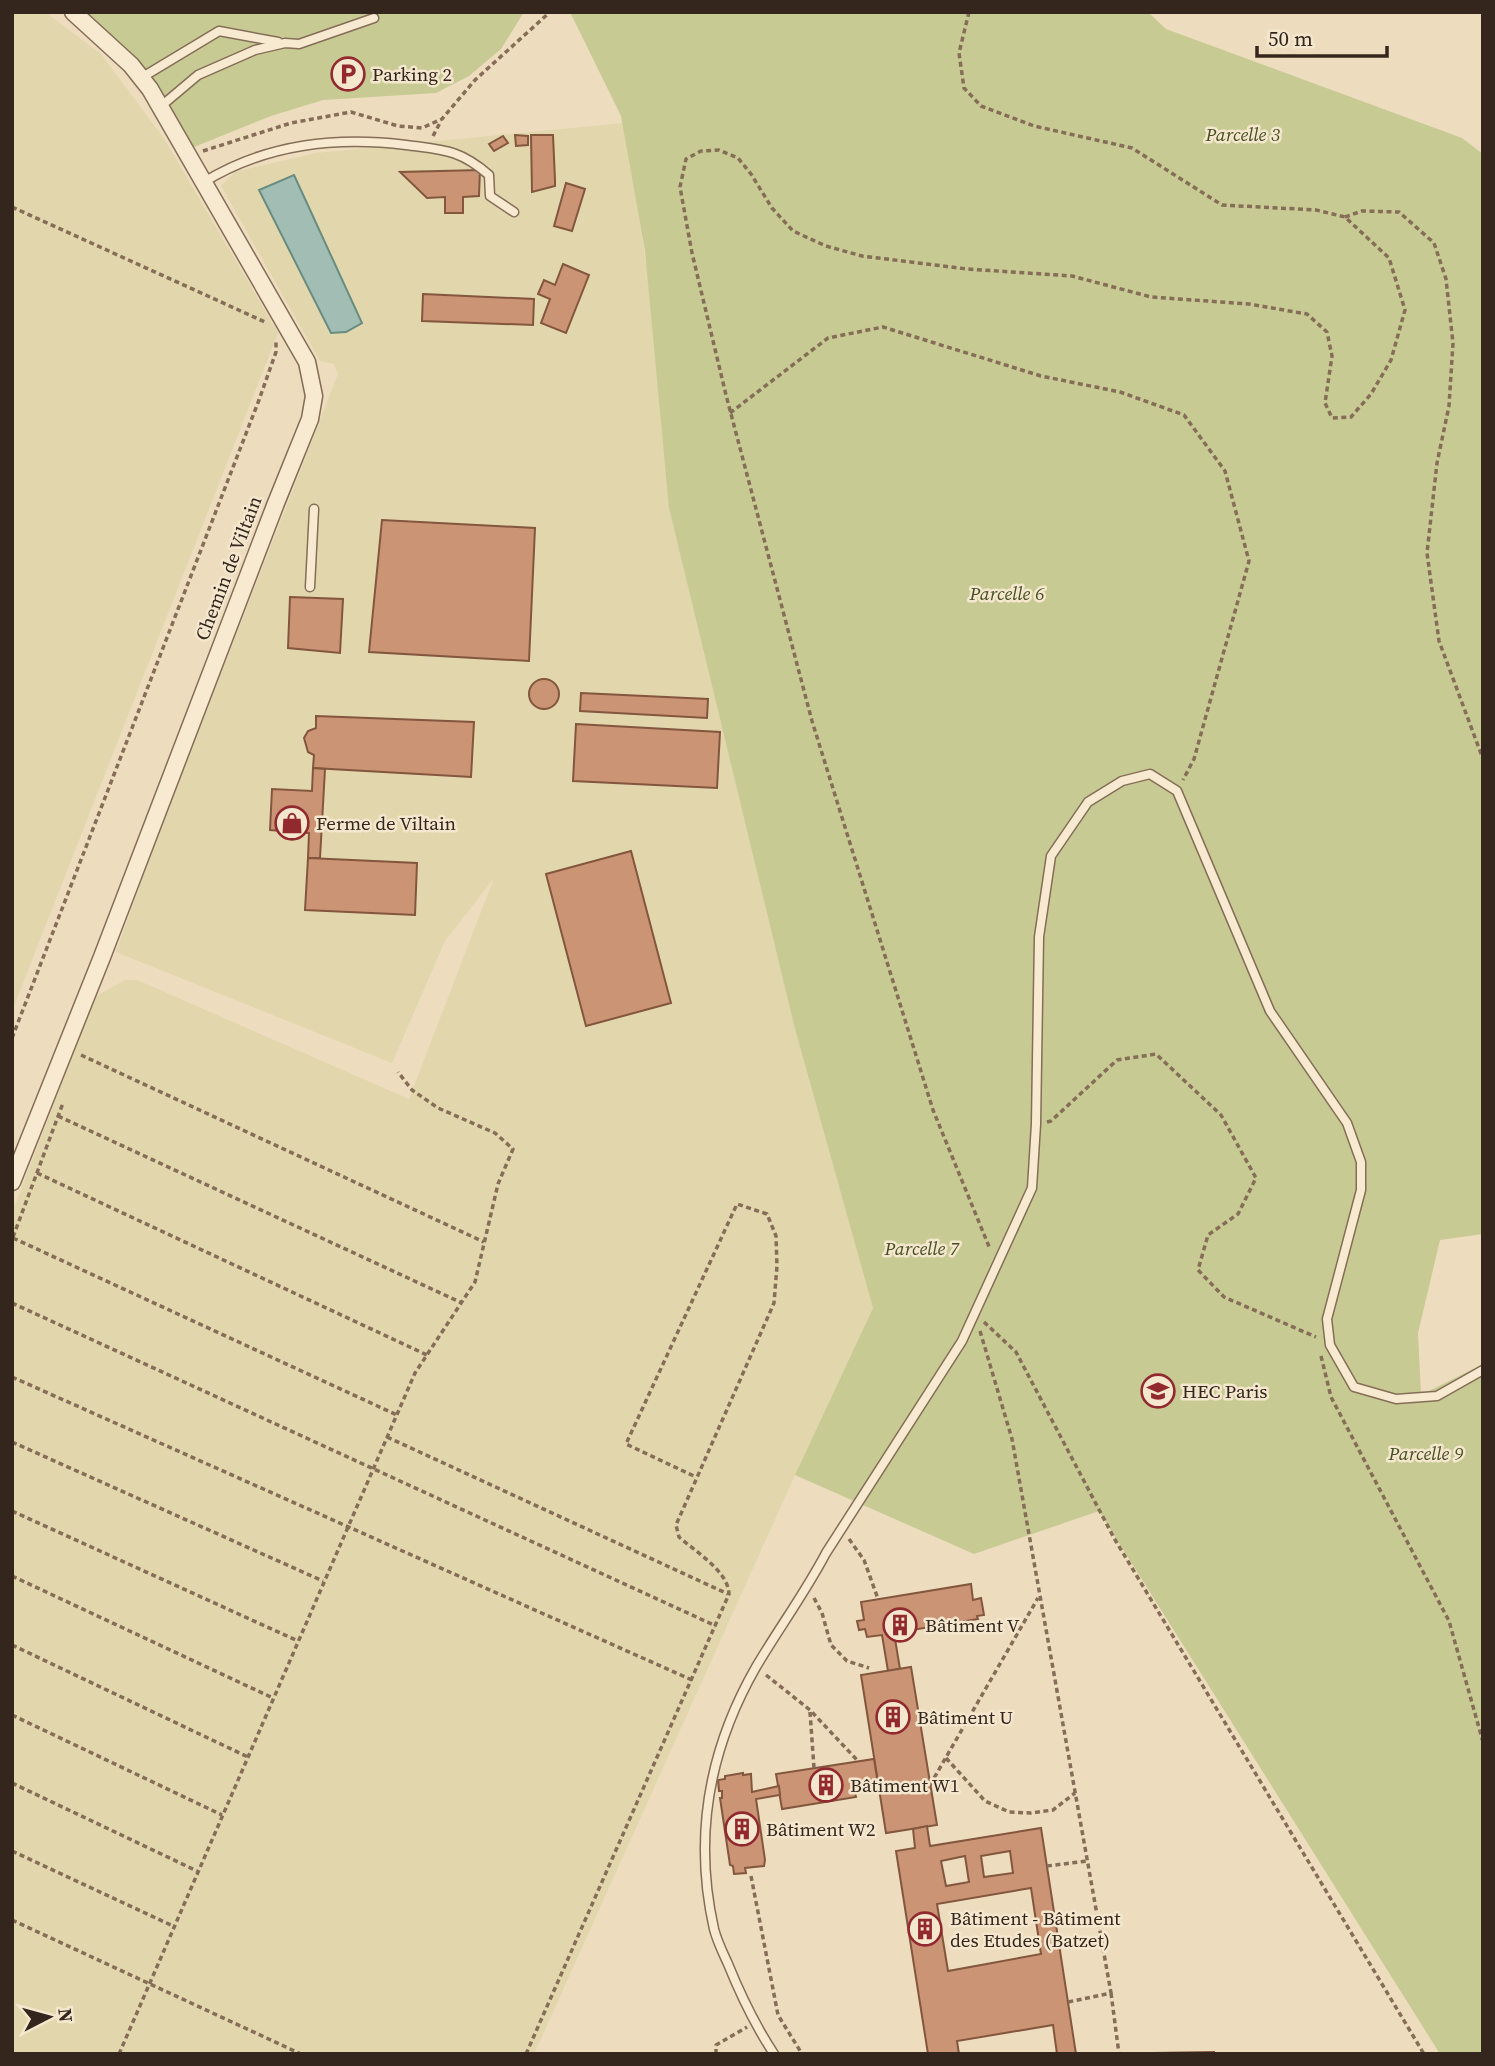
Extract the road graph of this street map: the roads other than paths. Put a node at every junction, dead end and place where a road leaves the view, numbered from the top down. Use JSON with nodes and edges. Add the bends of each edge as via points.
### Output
{"nodes":[{"id":1,"x":73,"y":12,"type":"edge"},
{"id":2,"x":374,"y":18,"type":"dead end"},
{"id":3,"x":285,"y":43,"type":"junction"},
{"id":4,"x":141,"y":78,"type":"junction"},
{"id":5,"x":160,"y":107,"type":"junction"},
{"id":6,"x":204,"y":182,"type":"junction"},
{"id":7,"x":514,"y":212,"type":"dead end"},
{"id":8,"x":314,"y":509,"type":"dead end"},
{"id":9,"x":310,"y":587,"type":"dead end"},
{"id":10,"x":12,"y":1182,"type":"edge"},
{"id":11,"x":1483,"y":1370,"type":"edge"},
{"id":12,"x":774,"y":2054,"type":"edge"}],
"edges":[{"from":1,"to":4,"type":"street","name":"Chemin de Viltain"},
{"from":2,"to":3,"type":"lane","via":[[299,44]]},
{"from":3,"to":4,"type":"lane","via":[[219,32]]},
{"from":3,"to":5,"type":"lane","via":[[255,50],[198,75]]},
{"from":4,"to":5,"type":"street","name":"Chemin de Viltain"},
{"from":5,"to":6,"type":"street","name":"Chemin de Viltain"},
{"from":6,"to":7,"type":"lane","via":[[226,168],[301,145],[362,141],[449,150],[489,175],[491,196]]},
{"from":6,"to":10,"type":"street","name":"Chemin de Viltain","via":[[307,362],[314,396],[310,419]]},
{"from":8,"to":9,"type":"lane"},
{"from":11,"to":12,"type":"lane","via":[[1437,1396],[1396,1399],[1354,1387],[1330,1345],[1327,1319],[1361,1190],[1361,1162],[1347,1123],[1270,1011],[1177,791],[1150,774],[1122,780],[1088,802],[1051,856],[1039,937],[1032,1188],[962,1340],[757,1667],[727,1726],[712,1771],[706,1880],[715,1932],[754,2024]]}]}
